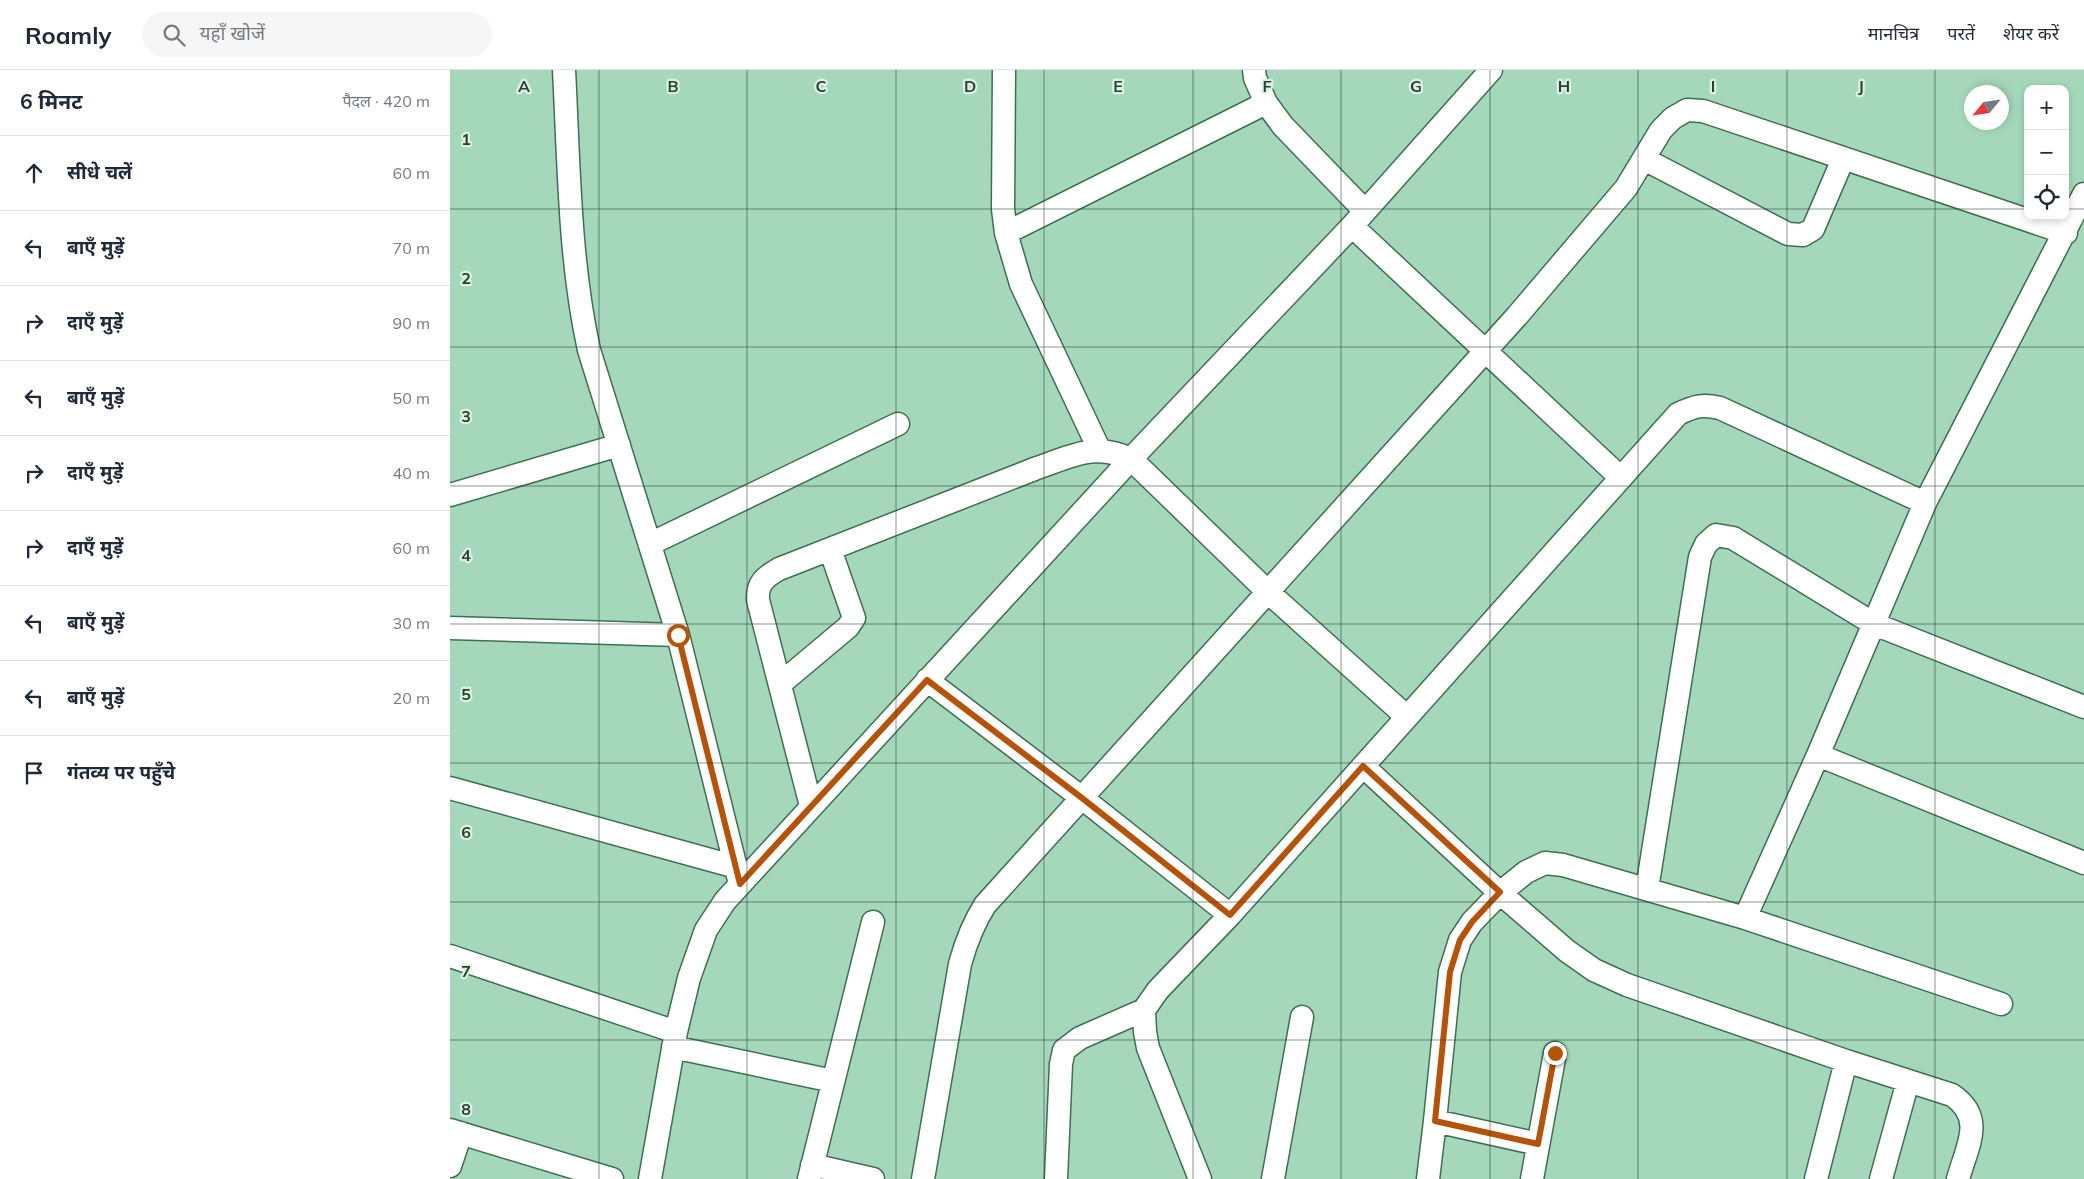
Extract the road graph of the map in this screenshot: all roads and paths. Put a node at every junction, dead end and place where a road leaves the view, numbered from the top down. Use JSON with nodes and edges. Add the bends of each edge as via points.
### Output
{"nodes":[{"id":1,"x":564,"y":70,"type":"edge"},
{"id":2,"x":1004,"y":70,"type":"edge"},
{"id":3,"x":1254,"y":70,"type":"edge"},
{"id":4,"x":1492,"y":70,"type":"edge"},
{"id":5,"x":1266,"y":103,"type":"junction"},
{"id":6,"x":1644,"y":159,"type":"junction"},
{"id":7,"x":1843,"y":159,"type":"junction"},
{"id":8,"x":2084,"y":194,"type":"edge"},
{"id":9,"x":1358,"y":218,"type":"junction"},
{"id":10,"x":1006,"y":233,"type":"junction"},
{"id":11,"x":2066,"y":233,"type":"junction"},
{"id":12,"x":1484,"y":352,"type":"junction"},
{"id":13,"x":898,"y":424,"type":"dead end"},
{"id":14,"x":619,"y":445,"type":"junction"},
{"id":15,"x":1098,"y":449,"type":"junction"},
{"id":16,"x":1131,"y":459,"type":"junction"},
{"id":17,"x":1621,"y":478,"type":"junction"},
{"id":18,"x":450,"y":495,"type":"edge"},
{"id":19,"x":1926,"y":503,"type":"junction"},
{"id":20,"x":650,"y":544,"type":"junction"},
{"id":21,"x":830,"y":549,"type":"junction"},
{"id":22,"x":1268,"y":592,"type":"junction"},
{"id":23,"x":1874,"y":624,"type":"junction"},
{"id":24,"x":450,"y":628,"type":"edge"},
{"id":25,"x":678,"y":635,"type":"junction"},
{"id":26,"x":927,"y":680,"type":"junction"},
{"id":27,"x":780,"y":684,"type":"junction"},
{"id":28,"x":2084,"y":707,"type":"edge"},
{"id":29,"x":1407,"y":717,"type":"junction"},
{"id":30,"x":1818,"y":754,"type":"junction"},
{"id":31,"x":1363,"y":766,"type":"junction"},
{"id":32,"x":450,"y":788,"type":"edge"},
{"id":33,"x":1082,"y":798,"type":"junction"},
{"id":34,"x":811,"y":806,"type":"junction"},
{"id":35,"x":2084,"y":863,"type":"edge"},
{"id":36,"x":738,"y":875,"type":"junction"},
{"id":37,"x":1647,"y":890,"type":"junction"},
{"id":38,"x":1500,"y":892,"type":"junction"},
{"id":39,"x":1230,"y":915,"type":"junction"},
{"id":40,"x":1745,"y":918,"type":"junction"},
{"id":41,"x":873,"y":922,"type":"dead end"},
{"id":42,"x":450,"y":956,"type":"edge"},
{"id":43,"x":2001,"y":1004,"type":"dead end"},
{"id":44,"x":1144,"y":1010,"type":"junction"},
{"id":45,"x":1302,"y":1017,"type":"dead end"},
{"id":46,"x":674,"y":1039,"type":"junction"},
{"id":47,"x":1555,"y":1053,"type":"dead end"},
{"id":48,"x":1846,"y":1061,"type":"junction"},
{"id":49,"x":833,"y":1081,"type":"junction"},
{"id":50,"x":1908,"y":1081,"type":"junction"},
{"id":51,"x":1435,"y":1121,"type":"junction"},
{"id":52,"x":455,"y":1132,"type":"edge"},
{"id":53,"x":1538,"y":1144,"type":"junction"},
{"id":54,"x":450,"y":1166,"type":"edge"},
{"id":55,"x":810,"y":1172,"type":"edge"},
{"id":56,"x":612,"y":1179,"type":"edge"},
{"id":57,"x":650,"y":1179,"type":"edge"},
{"id":58,"x":873,"y":1179,"type":"edge"},
{"id":59,"x":923,"y":1179,"type":"edge"},
{"id":60,"x":1056,"y":1179,"type":"edge"},
{"id":61,"x":1200,"y":1179,"type":"edge"},
{"id":62,"x":1273,"y":1179,"type":"edge"},
{"id":63,"x":1428,"y":1179,"type":"edge"},
{"id":64,"x":1532,"y":1179,"type":"edge"},
{"id":65,"x":1816,"y":1179,"type":"edge"},
{"id":66,"x":1881,"y":1179,"type":"edge"},
{"id":67,"x":1958,"y":1179,"type":"edge"}],
"edges":[{"from":1,"to":14,"type":"street","via":[[578,295],[589,350]]},
{"from":2,"to":10,"type":"street","via":[[1003,209]]},
{"from":3,"to":5,"type":"street"},
{"from":4,"to":9,"type":"street"},
{"from":5,"to":9,"type":"street"},
{"from":5,"to":10,"type":"street"},
{"from":6,"to":7,"type":"street","via":[[1661,130],[1687,110],[1703,112]]},
{"from":6,"to":7,"type":"street","via":[[1788,234],[1803,235],[1813,229]]},
{"from":6,"to":12,"type":"street","via":[[1626,188]]},
{"from":7,"to":11,"type":"street"},
{"from":8,"to":11,"type":"street"},
{"from":9,"to":12,"type":"street"},
{"from":9,"to":16,"type":"street"},
{"from":10,"to":15,"type":"street","via":[[1021,284]]},
{"from":11,"to":19,"type":"street"},
{"from":12,"to":17,"type":"street"},
{"from":12,"to":22,"type":"street"},
{"from":13,"to":20,"type":"street"},
{"from":14,"to":18,"type":"street"},
{"from":14,"to":20,"type":"street"},
{"from":15,"to":16,"type":"street"},
{"from":15,"to":21,"type":"street","via":[[1037,468]]},
{"from":16,"to":22,"type":"street"},
{"from":16,"to":26,"type":"street"},
{"from":17,"to":19,"type":"street","via":[[1678,414],[1705,404]]},
{"from":17,"to":29,"type":"street"},
{"from":19,"to":23,"type":"street"},
{"from":20,"to":25,"type":"street"},
{"from":21,"to":27,"type":"street","via":[[854,618],[848,627]]},
{"from":21,"to":27,"type":"street","via":[[779,569],[764,578],[758,590]]},
{"from":22,"to":29,"type":"street"},
{"from":22,"to":33,"type":"street"},
{"from":23,"to":28,"type":"street"},
{"from":23,"to":30,"type":"street"},
{"from":23,"to":37,"type":"street","via":[[1733,538],[1716,535],[1706,544],[1700,557]]},
{"from":24,"to":25,"type":"street"},
{"from":25,"to":36,"type":"street"},
{"from":26,"to":33,"type":"street"},
{"from":26,"to":34,"type":"street"},
{"from":27,"to":34,"type":"street"},
{"from":29,"to":31,"type":"street"},
{"from":30,"to":35,"type":"street"},
{"from":30,"to":40,"type":"street"},
{"from":31,"to":38,"type":"street"},
{"from":31,"to":39,"type":"street"},
{"from":32,"to":36,"type":"street"},
{"from":33,"to":39,"type":"street"},
{"from":33,"to":59,"type":"street","via":[[985,905],[966,941]]},
{"from":34,"to":36,"type":"street"},
{"from":36,"to":46,"type":"street","via":[[706,930],[689,978]]},
{"from":37,"to":38,"type":"street","via":[[1563,865],[1545,863],[1526,872]]},
{"from":37,"to":40,"type":"street"},
{"from":38,"to":48,"type":"street","via":[[1567,951],[1594,970],[1627,985]]},
{"from":38,"to":51,"type":"street","via":[[1460,940],[1450,972]]},
{"from":39,"to":44,"type":"street","via":[[1158,990]]},
{"from":40,"to":43,"type":"street"},
{"from":41,"to":49,"type":"street"},
{"from":42,"to":46,"type":"street"},
{"from":44,"to":60,"type":"street","via":[[1080,1038],[1064,1050]]},
{"from":44,"to":61,"type":"street","via":[[1148,1048]]},
{"from":45,"to":62,"type":"street"},
{"from":46,"to":49,"type":"street"},
{"from":46,"to":57,"type":"street"},
{"from":47,"to":53,"type":"street"},
{"from":48,"to":50,"type":"street"},
{"from":48,"to":65,"type":"street"},
{"from":49,"to":55,"type":"street"},
{"from":50,"to":66,"type":"street"},
{"from":50,"to":67,"type":"street","via":[[1952,1095],[1970,1113],[1973,1125]]},
{"from":51,"to":53,"type":"street"},
{"from":51,"to":63,"type":"street"},
{"from":52,"to":54,"type":"street"},
{"from":52,"to":56,"type":"street"},
{"from":53,"to":64,"type":"street"},
{"from":55,"to":58,"type":"street"}]}
